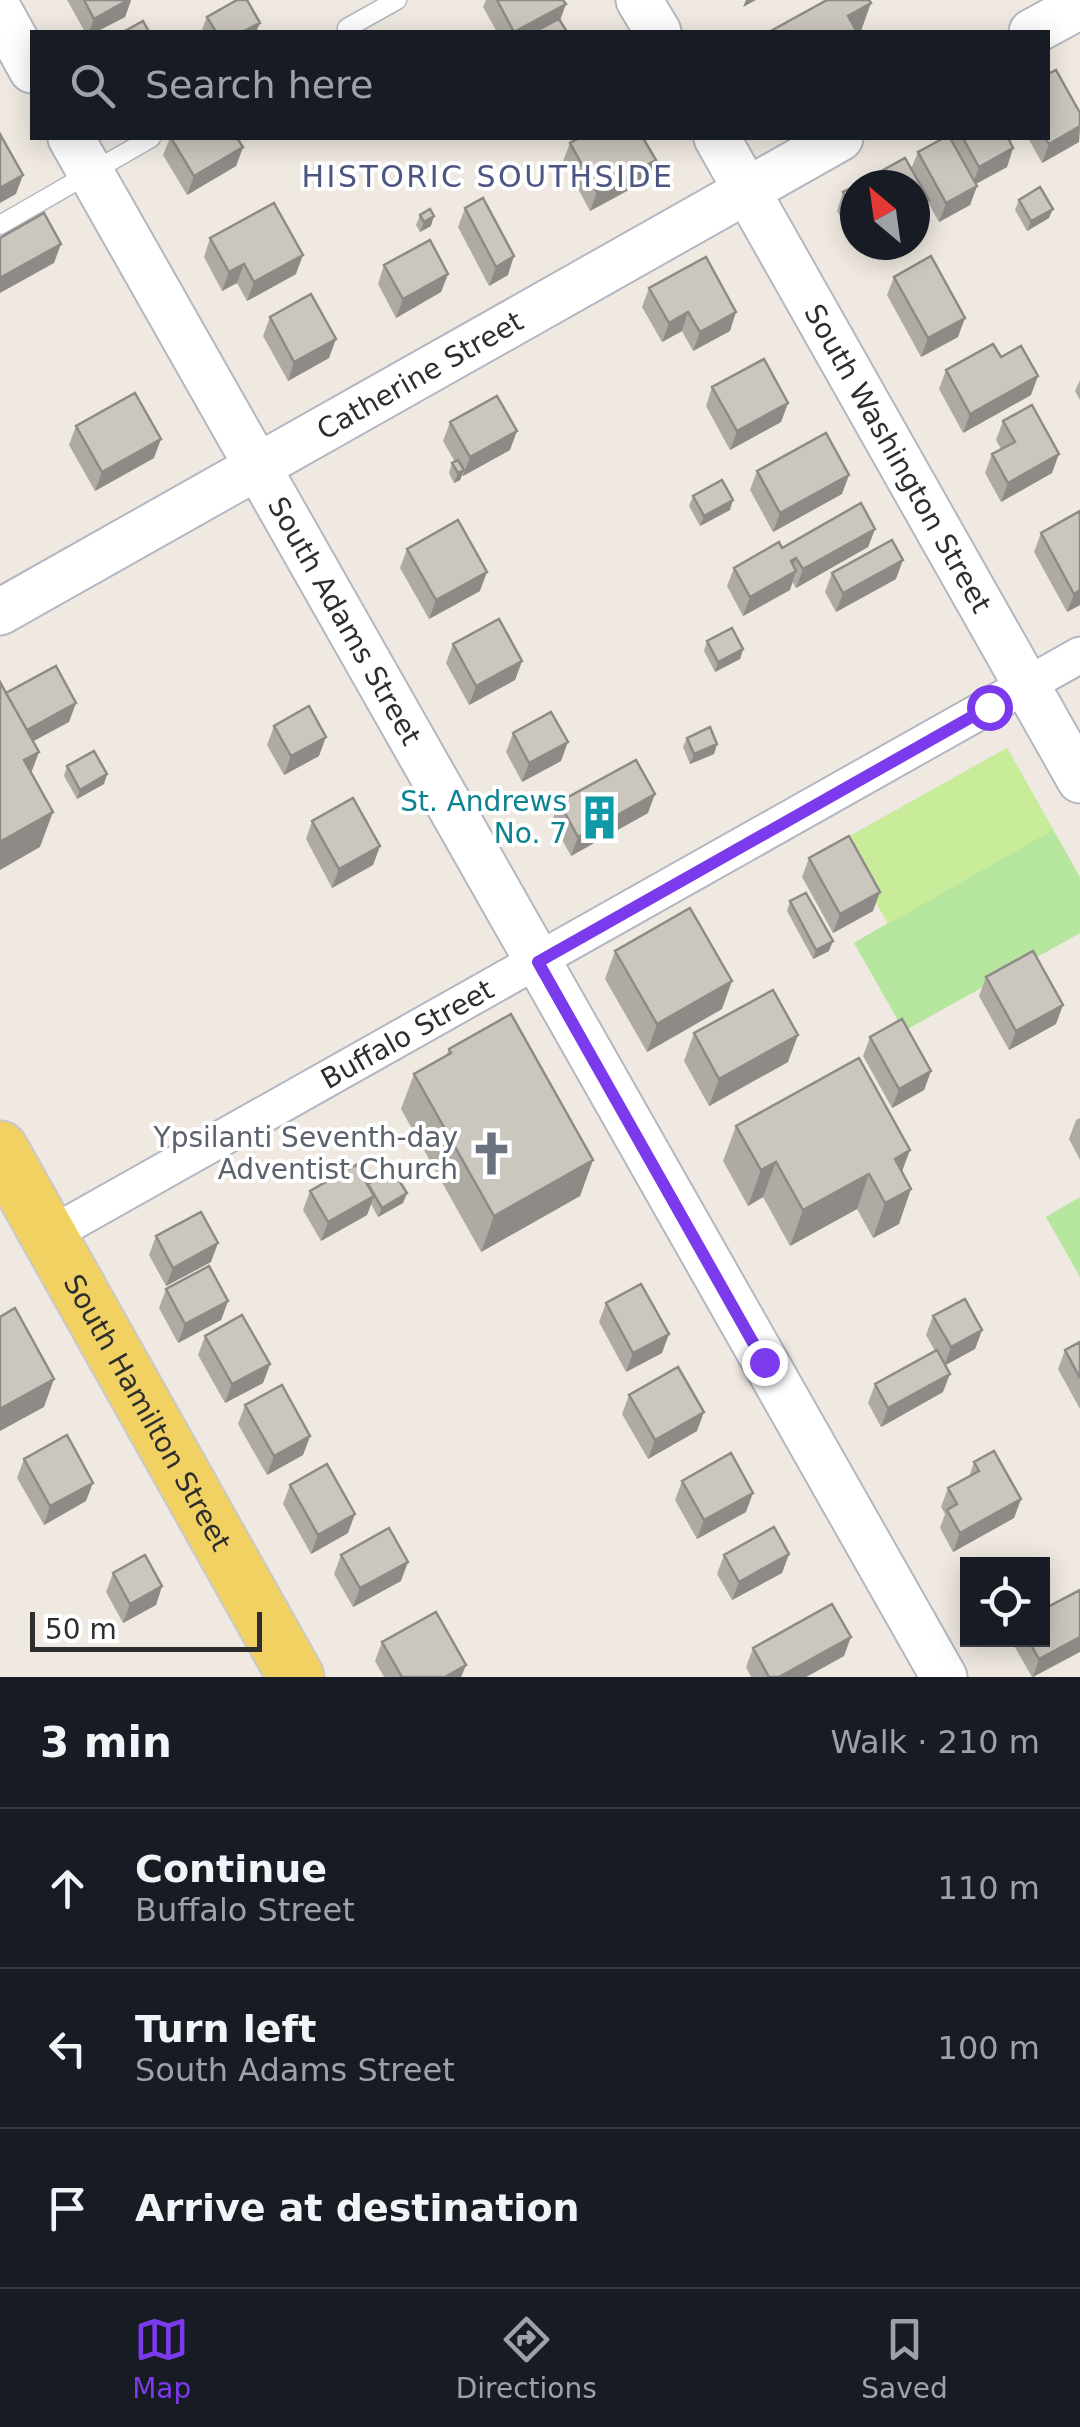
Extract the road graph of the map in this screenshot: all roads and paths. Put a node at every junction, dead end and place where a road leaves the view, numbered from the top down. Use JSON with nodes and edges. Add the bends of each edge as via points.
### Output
{"nodes":[{"id":1,"x":398,"y":0,"type":"edge"},
{"id":2,"x":640,"y":0,"type":"edge"},
{"id":3,"x":1080,"y":6,"type":"edge"},
{"id":4,"x":0,"y":12,"type":"edge"},
{"id":5,"x":347,"y":28,"type":"dead end"},
{"id":6,"x":657,"y":30,"type":"edge"},
{"id":7,"x":1036,"y":30,"type":"edge"},
{"id":8,"x":30,"y":66,"type":"edge"},
{"id":9,"x":143,"y":140,"type":"edge"},
{"id":10,"x":717,"y":140,"type":"edge"},
{"id":11,"x":836,"y":140,"type":"edge"},
{"id":12,"x":81,"y":155,"type":"edge"},
{"id":13,"x":746,"y":190,"type":"junction"},
{"id":14,"x":0,"y":226,"type":"edge"},
{"id":15,"x":258,"y":470,"type":"junction"},
{"id":16,"x":0,"y":612,"type":"edge"},
{"id":17,"x":1080,"y":655,"type":"edge"},
{"id":18,"x":1026,"y":686,"type":"junction"},
{"id":19,"x":1080,"y":780,"type":"edge"},
{"id":20,"x":538,"y":962,"type":"junction"},
{"id":21,"x":0,"y":1148,"type":"edge"},
{"id":22,"x":48,"y":1236,"type":"junction"},
{"id":23,"x":296,"y":1677,"type":"edge"},
{"id":24,"x":944,"y":1677,"type":"edge"}],
"edges":[{"from":1,"to":5,"type":"lane"},
{"from":2,"to":6,"type":"street"},
{"from":3,"to":7,"type":"street"},
{"from":4,"to":8,"type":"street"},
{"from":9,"to":12,"type":"lane"},
{"from":10,"to":13,"type":"street","name":"South Washington Street"},
{"from":11,"to":13,"type":"street","name":"Catherine Street"},
{"from":12,"to":14,"type":"lane"},
{"from":12,"to":15,"type":"street","name":"South Adams Street"},
{"from":13,"to":15,"type":"street","name":"Catherine Street"},
{"from":13,"to":18,"type":"street","name":"South Washington Street"},
{"from":15,"to":16,"type":"street","name":"Catherine Street"},
{"from":15,"to":20,"type":"street","name":"South Adams Street"},
{"from":17,"to":18,"type":"street","name":"Buffalo Street"},
{"from":18,"to":19,"type":"street","name":"South Washington Street"},
{"from":18,"to":20,"type":"street","name":"Buffalo Street"},
{"from":20,"to":22,"type":"street","name":"Buffalo Street"},
{"from":20,"to":24,"type":"street","name":"South Adams Street"},
{"from":21,"to":22,"type":"main road","name":"South Hamilton Street"},
{"from":22,"to":23,"type":"main road","name":"South Hamilton Street"}]}
